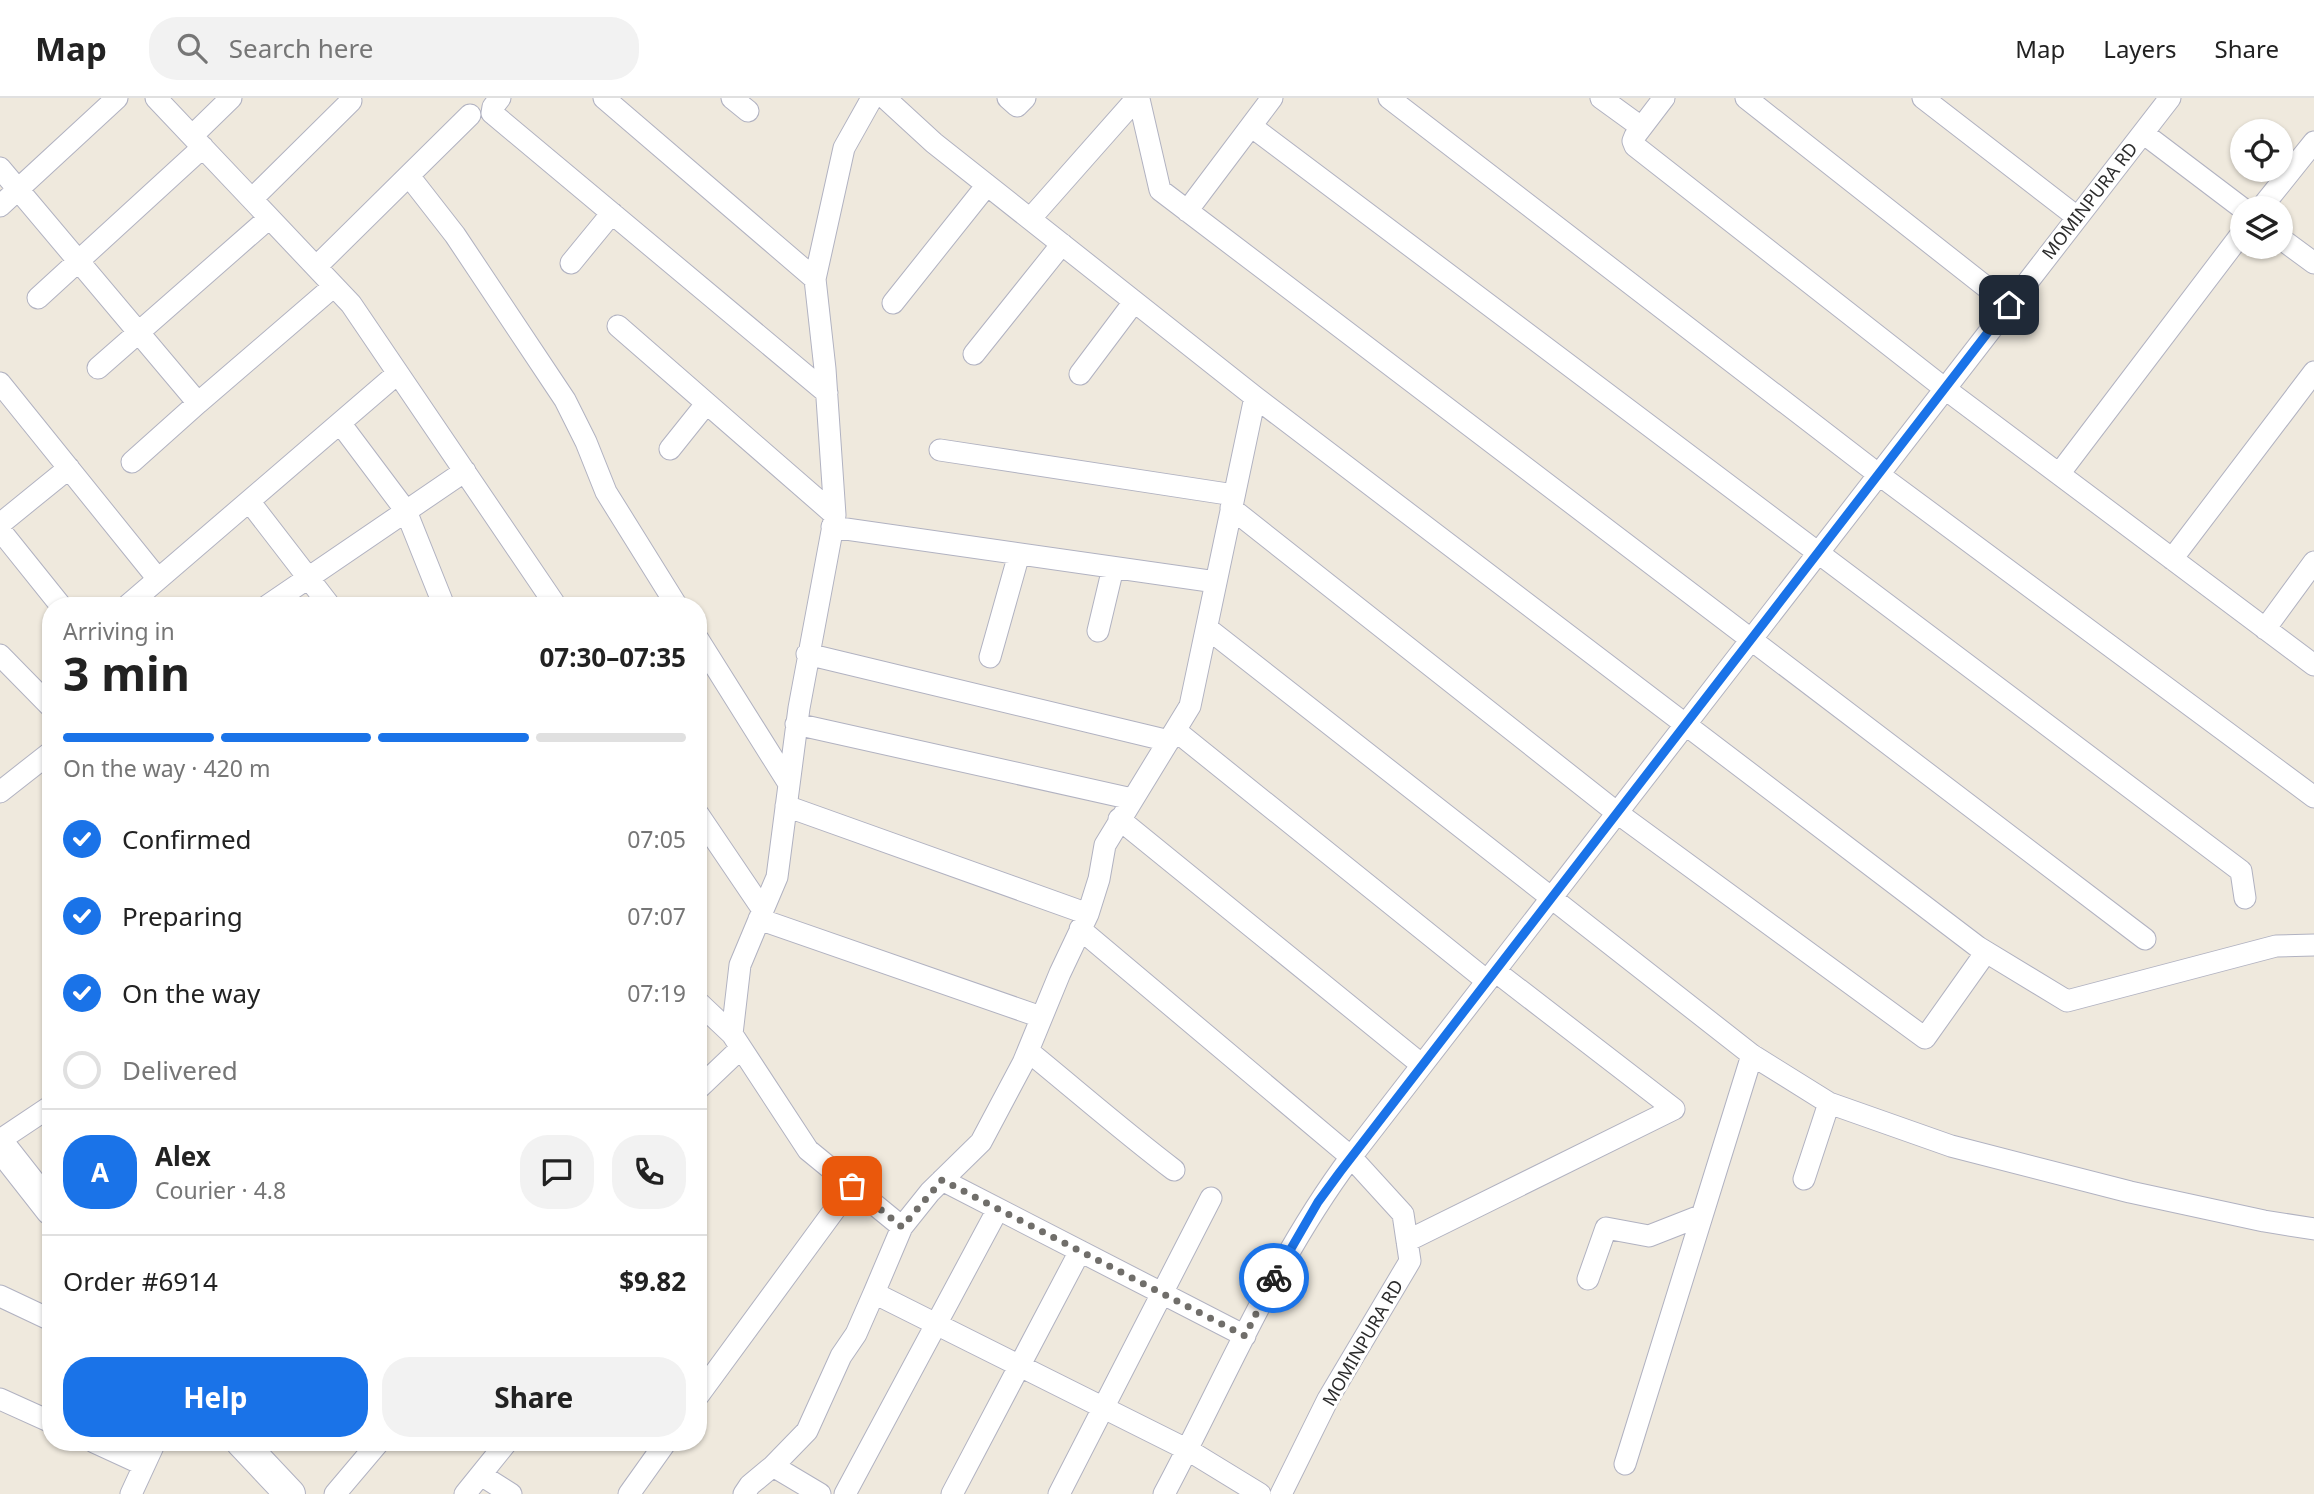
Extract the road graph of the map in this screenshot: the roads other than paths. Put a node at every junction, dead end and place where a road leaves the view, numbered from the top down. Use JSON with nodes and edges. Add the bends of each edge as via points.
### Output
{"nodes":[{"id":1,"x":117,"y":98,"type":"edge"},
{"id":2,"x":156,"y":98,"type":"edge"},
{"id":3,"x":231,"y":98,"type":"edge"},
{"id":4,"x":500,"y":98,"type":"edge"},
{"id":5,"x":604,"y":98,"type":"edge"},
{"id":6,"x":872,"y":98,"type":"edge"},
{"id":7,"x":885,"y":98,"type":"edge"},
{"id":8,"x":1008,"y":98,"type":"edge"},
{"id":9,"x":1025,"y":98,"type":"edge"},
{"id":10,"x":1272,"y":98,"type":"edge"},
{"id":11,"x":1389,"y":98,"type":"edge"},
{"id":12,"x":1601,"y":98,"type":"edge"},
{"id":13,"x":1664,"y":98,"type":"edge"},
{"id":14,"x":1746,"y":98,"type":"edge"},
{"id":15,"x":1923,"y":98,"type":"edge"},
{"id":16,"x":2170,"y":98,"type":"edge"},
{"id":17,"x":1138,"y":99,"type":"edge"},
{"id":18,"x":351,"y":101,"type":"dead end"},
{"id":19,"x":470,"y":116,"type":"dead end"},
{"id":20,"x":1251,"y":126,"type":"junction"},
{"id":21,"x":1641,"y":127,"type":"junction"},
{"id":22,"x":2143,"y":133,"type":"junction"},
{"id":23,"x":198,"y":142,"type":"junction"},
{"id":24,"x":2314,"y":142,"type":"edge"},
{"id":25,"x":0,"y":168,"type":"edge"},
{"id":26,"x":409,"y":176,"type":"junction"},
{"id":27,"x":987,"y":185,"type":"junction"},
{"id":28,"x":18,"y":189,"type":"junction"},
{"id":29,"x":2271,"y":196,"type":"edge"},
{"id":30,"x":2230,"y":199,"type":"edge"},
{"id":31,"x":252,"y":200,"type":"junction"},
{"id":32,"x":0,"y":206,"type":"edge"},
{"id":33,"x":1187,"y":211,"type":"junction"},
{"id":34,"x":612,"y":213,"type":"junction"},
{"id":35,"x":2077,"y":217,"type":"junction"},
{"id":36,"x":270,"y":218,"type":"junction"},
{"id":37,"x":1030,"y":219,"type":"junction"},
{"id":38,"x":1062,"y":244,"type":"junction"},
{"id":39,"x":2293,"y":248,"type":"edge"},
{"id":40,"x":2230,"y":249,"type":"edge"},
{"id":41,"x":79,"y":262,"type":"junction"},
{"id":42,"x":571,"y":263,"type":"dead end"},
{"id":43,"x":2314,"y":263,"type":"edge"},
{"id":44,"x":316,"y":267,"type":"junction"},
{"id":45,"x":815,"y":279,"type":"junction"},
{"id":46,"x":334,"y":286,"type":"junction"},
{"id":47,"x":38,"y":298,"type":"dead end"},
{"id":48,"x":1134,"y":302,"type":"junction"},
{"id":49,"x":893,"y":303,"type":"dead end"},
{"id":50,"x":2009,"y":305,"type":"junction"},
{"id":51,"x":618,"y":326,"type":"dead end"},
{"id":52,"x":138,"y":332,"type":"junction"},
{"id":53,"x":974,"y":354,"type":"dead end"},
{"id":54,"x":98,"y":368,"type":"dead end"},
{"id":55,"x":2314,"y":372,"type":"edge"},
{"id":56,"x":398,"y":373,"type":"junction"},
{"id":57,"x":1080,"y":374,"type":"dead end"},
{"id":58,"x":0,"y":383,"type":"edge"},
{"id":59,"x":1944,"y":388,"type":"junction"},
{"id":60,"x":827,"y":393,"type":"junction"},
{"id":61,"x":1255,"y":397,"type":"junction"},
{"id":62,"x":198,"y":403,"type":"junction"},
{"id":63,"x":706,"y":404,"type":"junction"},
{"id":64,"x":340,"y":424,"type":"junction"},
{"id":65,"x":670,"y":449,"type":"dead end"},
{"id":66,"x":940,"y":450,"type":"dead end"},
{"id":67,"x":132,"y":461,"type":"dead end"},
{"id":68,"x":69,"y":468,"type":"junction"},
{"id":69,"x":465,"y":471,"type":"junction"},
{"id":70,"x":1878,"y":474,"type":"junction"},
{"id":71,"x":2059,"y":474,"type":"junction"},
{"id":72,"x":249,"y":501,"type":"junction"},
{"id":73,"x":1232,"y":501,"type":"junction"},
{"id":74,"x":406,"y":511,"type":"junction"},
{"id":75,"x":834,"y":521,"type":"junction"},
{"id":76,"x":0,"y":523,"type":"edge"},
{"id":77,"x":0,"y":530,"type":"edge"},
{"id":78,"x":1817,"y":552,"type":"junction"},
{"id":79,"x":1019,"y":554,"type":"junction"},
{"id":80,"x":2172,"y":559,"type":"junction"},
{"id":81,"x":2314,"y":562,"type":"edge"},
{"id":82,"x":1113,"y":568,"type":"junction"},
{"id":83,"x":308,"y":578,"type":"junction"},
{"id":84,"x":158,"y":579,"type":"junction"},
{"id":85,"x":1216,"y":582,"type":"junction"},
{"id":86,"x":54,"y":597,"type":"edge"},
{"id":87,"x":137,"y":597,"type":"edge"},
{"id":88,"x":280,"y":597,"type":"edge"},
{"id":89,"x":323,"y":597,"type":"edge"},
{"id":90,"x":440,"y":597,"type":"edge"},
{"id":91,"x":544,"y":597,"type":"edge"},
{"id":92,"x":671,"y":597,"type":"edge"},
{"id":93,"x":1207,"y":628,"type":"junction"},
{"id":94,"x":2265,"y":629,"type":"junction"},
{"id":95,"x":1098,"y":631,"type":"dead end"},
{"id":96,"x":1749,"y":640,"type":"junction"},
{"id":97,"x":707,"y":653,"type":"edge"},
{"id":98,"x":807,"y":654,"type":"junction"},
{"id":99,"x":0,"y":655,"type":"edge"},
{"id":100,"x":990,"y":657,"type":"dead end"},
{"id":101,"x":2314,"y":665,"type":"edge"},
{"id":102,"x":42,"y":698,"type":"edge"},
{"id":103,"x":1685,"y":723,"type":"junction"},
{"id":104,"x":796,"y":724,"type":"junction"},
{"id":105,"x":1172,"y":736,"type":"junction"},
{"id":106,"x":42,"y":759,"type":"edge"},
{"id":107,"x":789,"y":784,"type":"junction"},
{"id":108,"x":0,"y":792,"type":"edge"},
{"id":109,"x":2314,"y":797,"type":"edge"},
{"id":110,"x":1132,"y":799,"type":"junction"},
{"id":111,"x":786,"y":806,"type":"junction"},
{"id":112,"x":1616,"y":812,"type":"junction"},
{"id":113,"x":1119,"y":819,"type":"junction"},
{"id":114,"x":707,"y":828,"type":"edge"},
{"id":115,"x":1551,"y":897,"type":"junction"},
{"id":116,"x":2245,"y":898,"type":"dead end"},
{"id":117,"x":761,"y":914,"type":"junction"},
{"id":118,"x":1084,"y":921,"type":"junction"},
{"id":119,"x":2145,"y":939,"type":"dead end"},
{"id":120,"x":2314,"y":945,"type":"edge"},
{"id":121,"x":1986,"y":952,"type":"junction"},
{"id":122,"x":1491,"y":976,"type":"junction"},
{"id":123,"x":707,"y":1011,"type":"edge"},
{"id":124,"x":1041,"y":1017,"type":"junction"},
{"id":125,"x":737,"y":1041,"type":"junction"},
{"id":126,"x":1028,"y":1051,"type":"junction"},
{"id":127,"x":1752,"y":1055,"type":"junction"},
{"id":128,"x":1422,"y":1065,"type":"junction"},
{"id":129,"x":707,"y":1077,"type":"edge"},
{"id":130,"x":1829,"y":1103,"type":"junction"},
{"id":131,"x":42,"y":1112,"type":"edge"},
{"id":132,"x":0,"y":1142,"type":"edge"},
{"id":133,"x":1351,"y":1157,"type":"junction"},
{"id":134,"x":1174,"y":1170,"type":"dead end"},
{"id":135,"x":942,"y":1180,"type":"junction"},
{"id":136,"x":1804,"y":1180,"type":"dead end"},
{"id":137,"x":852,"y":1186,"type":"junction"},
{"id":138,"x":42,"y":1198,"type":"edge"},
{"id":139,"x":1211,"y":1198,"type":"dead end"},
{"id":140,"x":998,"y":1209,"type":"junction"},
{"id":141,"x":1700,"y":1216,"type":"junction"},
{"id":142,"x":902,"y":1227,"type":"junction"},
{"id":143,"x":2314,"y":1229,"type":"edge"},
{"id":144,"x":1407,"y":1241,"type":"junction"},
{"id":145,"x":1080,"y":1251,"type":"junction"},
{"id":146,"x":1588,"y":1279,"type":"dead end"},
{"id":147,"x":874,"y":1293,"type":"junction"},
{"id":148,"x":1161,"y":1293,"type":"junction"},
{"id":149,"x":0,"y":1296,"type":"edge"},
{"id":150,"x":42,"y":1316,"type":"edge"},
{"id":151,"x":937,"y":1325,"type":"junction"},
{"id":152,"x":1245,"y":1336,"type":"junction"},
{"id":153,"x":1021,"y":1366,"type":"junction"},
{"id":154,"x":707,"y":1384,"type":"edge"},
{"id":155,"x":0,"y":1399,"type":"edge"},
{"id":156,"x":1104,"y":1408,"type":"junction"},
{"id":157,"x":42,"y":1418,"type":"edge"},
{"id":158,"x":1188,"y":1450,"type":"junction"},
{"id":159,"x":114,"y":1451,"type":"edge"},
{"id":160,"x":151,"y":1451,"type":"edge"},
{"id":161,"x":249,"y":1451,"type":"edge"},
{"id":162,"x":371,"y":1451,"type":"edge"},
{"id":163,"x":500,"y":1451,"type":"edge"},
{"id":164,"x":660,"y":1451,"type":"edge"},
{"id":165,"x":1625,"y":1464,"type":"dead end"},
{"id":166,"x":144,"y":1465,"type":"junction"},
{"id":167,"x":774,"y":1466,"type":"junction"},
{"id":168,"x":481,"y":1475,"type":"junction"},
{"id":169,"x":131,"y":1494,"type":"edge"},
{"id":170,"x":290,"y":1494,"type":"edge"},
{"id":171,"x":335,"y":1494,"type":"edge"},
{"id":172,"x":465,"y":1494,"type":"edge"},
{"id":173,"x":511,"y":1494,"type":"edge"},
{"id":174,"x":629,"y":1494,"type":"edge"},
{"id":175,"x":744,"y":1494,"type":"edge"},
{"id":176,"x":820,"y":1494,"type":"edge"},
{"id":177,"x":845,"y":1494,"type":"edge"},
{"id":178,"x":952,"y":1494,"type":"edge"},
{"id":179,"x":1059,"y":1494,"type":"edge"},
{"id":180,"x":1164,"y":1494,"type":"edge"},
{"id":181,"x":1260,"y":1494,"type":"edge"},
{"id":182,"x":1281,"y":1494,"type":"edge"}],
"edges":[{"from":1,"to":28,"type":"street"},
{"from":2,"to":23,"type":"street"},
{"from":3,"to":23,"type":"street"},
{"from":4,"to":34,"type":"street","via":[[492,113]]},
{"from":5,"to":45,"type":"street"},
{"from":6,"to":45,"type":"street","via":[[844,148]]},
{"from":7,"to":27,"type":"street"},
{"from":8,"to":9,"type":"street","via":[[1017,106]]},
{"from":10,"to":20,"type":"street"},
{"from":11,"to":70,"type":"street"},
{"from":12,"to":21,"type":"street"},
{"from":13,"to":21,"type":"street"},
{"from":14,"to":50,"type":"street"},
{"from":15,"to":35,"type":"street"},
{"from":16,"to":22,"type":"street","name":"MOMINPURA RD"},
{"from":17,"to":33,"type":"street","via":[[1160,190]]},
{"from":17,"to":37,"type":"street"},
{"from":18,"to":31,"type":"street"},
{"from":19,"to":26,"type":"street"},
{"from":20,"to":33,"type":"street"},
{"from":20,"to":78,"type":"street"},
{"from":21,"to":59,"type":"street","via":[[1634,136],[1635,146]]},
{"from":22,"to":30,"type":"street"},
{"from":22,"to":35,"type":"street","name":"MOMINPURA RD"},
{"from":23,"to":31,"type":"street"},
{"from":23,"to":41,"type":"street"},
{"from":24,"to":29,"type":"street"},
{"from":25,"to":28,"type":"street"},
{"from":26,"to":44,"type":"street"},
{"from":26,"to":92,"type":"street","via":[[455,235],[565,400],[607,492]]},
{"from":27,"to":37,"type":"street"},
{"from":27,"to":49,"type":"street"},
{"from":28,"to":32,"type":"street"},
{"from":28,"to":41,"type":"street"},
{"from":31,"to":36,"type":"street"},
{"from":33,"to":96,"type":"street"},
{"from":34,"to":42,"type":"street"},
{"from":34,"to":60,"type":"street"},
{"from":35,"to":50,"type":"street","name":"MOMINPURA RD"},
{"from":36,"to":44,"type":"street"},
{"from":36,"to":52,"type":"street"},
{"from":37,"to":38,"type":"street"},
{"from":38,"to":48,"type":"street"},
{"from":38,"to":53,"type":"street"},
{"from":39,"to":43,"type":"street"},
{"from":40,"to":71,"type":"street"},
{"from":41,"to":47,"type":"street"},
{"from":41,"to":52,"type":"street"},
{"from":44,"to":46,"type":"street"},
{"from":45,"to":60,"type":"street"},
{"from":46,"to":56,"type":"street"},
{"from":46,"to":62,"type":"street"},
{"from":48,"to":57,"type":"street"},
{"from":48,"to":61,"type":"street"},
{"from":50,"to":59,"type":"street","name":"MOMINPURA RD"},
{"from":51,"to":63,"type":"street"},
{"from":52,"to":54,"type":"street"},
{"from":52,"to":62,"type":"street"},
{"from":55,"to":80,"type":"street"},
{"from":56,"to":64,"type":"street"},
{"from":56,"to":69,"type":"street"},
{"from":58,"to":68,"type":"street"},
{"from":59,"to":70,"type":"street","name":"MOMINPURA RD"},
{"from":59,"to":71,"type":"street"},
{"from":60,"to":75,"type":"street"},
{"from":61,"to":73,"type":"street"},
{"from":61,"to":103,"type":"street"},
{"from":62,"to":67,"type":"street"},
{"from":63,"to":65,"type":"street"},
{"from":63,"to":75,"type":"street"},
{"from":64,"to":72,"type":"street"},
{"from":64,"to":74,"type":"street"},
{"from":66,"to":73,"type":"street"},
{"from":68,"to":76,"type":"street"},
{"from":68,"to":84,"type":"street"},
{"from":69,"to":74,"type":"street"},
{"from":69,"to":91,"type":"street"},
{"from":70,"to":78,"type":"street","name":"MOMINPURA RD"},
{"from":70,"to":109,"type":"street"},
{"from":71,"to":80,"type":"street"},
{"from":72,"to":83,"type":"street"},
{"from":72,"to":84,"type":"street"},
{"from":73,"to":85,"type":"street"},
{"from":73,"to":112,"type":"street"},
{"from":74,"to":83,"type":"street"},
{"from":74,"to":90,"type":"street"},
{"from":75,"to":79,"type":"street"},
{"from":75,"to":98,"type":"street"},
{"from":77,"to":86,"type":"street"},
{"from":78,"to":96,"type":"street","name":"MOMINPURA RD"},
{"from":78,"to":116,"type":"street","via":[[2241,871]]},
{"from":79,"to":82,"type":"street"},
{"from":79,"to":100,"type":"street"},
{"from":80,"to":94,"type":"street"},
{"from":81,"to":94,"type":"street"},
{"from":82,"to":85,"type":"street"},
{"from":82,"to":95,"type":"street"},
{"from":83,"to":88,"type":"street"},
{"from":83,"to":89,"type":"street"},
{"from":84,"to":87,"type":"street"},
{"from":85,"to":93,"type":"street"},
{"from":93,"to":105,"type":"street","via":[[1190,706]]},
{"from":93,"to":115,"type":"street"},
{"from":94,"to":101,"type":"street"},
{"from":96,"to":103,"type":"street","name":"MOMINPURA RD"},
{"from":96,"to":119,"type":"street"},
{"from":97,"to":107,"type":"street"},
{"from":98,"to":104,"type":"street"},
{"from":98,"to":105,"type":"street"},
{"from":99,"to":102,"type":"street"},
{"from":103,"to":112,"type":"street","name":"MOMINPURA RD"},
{"from":103,"to":121,"type":"street"},
{"from":104,"to":107,"type":"street"},
{"from":104,"to":110,"type":"street"},
{"from":105,"to":110,"type":"street"},
{"from":105,"to":122,"type":"street"},
{"from":106,"to":108,"type":"street"},
{"from":107,"to":111,"type":"street"},
{"from":110,"to":113,"type":"street"},
{"from":111,"to":117,"type":"street","via":[[777,877]]},
{"from":111,"to":118,"type":"street"},
{"from":112,"to":115,"type":"street","name":"MOMINPURA RD"},
{"from":112,"to":121,"type":"street","via":[[1925,1038]]},
{"from":113,"to":118,"type":"street","via":[[1105,845]]},
{"from":113,"to":128,"type":"street"},
{"from":114,"to":117,"type":"street"},
{"from":115,"to":122,"type":"street","name":"MOMINPURA RD"},
{"from":115,"to":127,"type":"street"},
{"from":117,"to":124,"type":"street"},
{"from":117,"to":125,"type":"street","via":[[740,965]]},
{"from":118,"to":124,"type":"street"},
{"from":118,"to":133,"type":"street"},
{"from":120,"to":121,"type":"street","via":[[2276,946],[2067,1001]]},
{"from":122,"to":128,"type":"street","name":"MOMINPURA RD"},
{"from":122,"to":144,"type":"street","via":[[1674,1109]]},
{"from":123,"to":125,"type":"street"},
{"from":124,"to":126,"type":"street"},
{"from":125,"to":129,"type":"street"},
{"from":125,"to":137,"type":"street","via":[[808,1150]]},
{"from":126,"to":134,"type":"street"},
{"from":126,"to":135,"type":"street","via":[[981,1142]]},
{"from":127,"to":130,"type":"street"},
{"from":127,"to":141,"type":"street"},
{"from":128,"to":133,"type":"street","name":"MOMINPURA RD"},
{"from":130,"to":136,"type":"street"},
{"from":130,"to":143,"type":"street","via":[[1951,1146],[2143,1195]]},
{"from":131,"to":132,"type":"street"},
{"from":132,"to":138,"type":"street"},
{"from":133,"to":144,"type":"street","name":"MOMINPURA RD","via":[[1403,1214]]},
{"from":133,"to":152,"type":"street","via":[[1285,1255]]},
{"from":135,"to":140,"type":"street"},
{"from":135,"to":142,"type":"street"},
{"from":137,"to":142,"type":"street"},
{"from":137,"to":154,"type":"street"},
{"from":139,"to":148,"type":"street"},
{"from":140,"to":145,"type":"street"},
{"from":140,"to":151,"type":"street"},
{"from":141,"to":146,"type":"street","via":[[1649,1236],[1605,1228]]},
{"from":141,"to":165,"type":"street"},
{"from":142,"to":147,"type":"street"},
{"from":144,"to":182,"type":"street","name":"MOMINPURA RD","via":[[1410,1262],[1328,1399]]},
{"from":145,"to":148,"type":"street"},
{"from":145,"to":153,"type":"street"},
{"from":147,"to":151,"type":"street"},
{"from":147,"to":167,"type":"street","via":[[807,1431]]},
{"from":148,"to":152,"type":"street"},
{"from":148,"to":156,"type":"street"},
{"from":149,"to":150,"type":"street"},
{"from":151,"to":153,"type":"street"},
{"from":151,"to":177,"type":"street"},
{"from":152,"to":158,"type":"street"},
{"from":153,"to":156,"type":"street"},
{"from":153,"to":178,"type":"street"},
{"from":155,"to":157,"type":"street"},
{"from":156,"to":158,"type":"street"},
{"from":156,"to":179,"type":"street"},
{"from":158,"to":180,"type":"street"},
{"from":158,"to":181,"type":"street"},
{"from":159,"to":166,"type":"street"},
{"from":160,"to":166,"type":"street"},
{"from":161,"to":170,"type":"street"},
{"from":162,"to":171,"type":"street"},
{"from":163,"to":168,"type":"street"},
{"from":164,"to":174,"type":"street"},
{"from":166,"to":169,"type":"street"},
{"from":167,"to":175,"type":"street"},
{"from":167,"to":176,"type":"street"},
{"from":168,"to":172,"type":"street"},
{"from":168,"to":173,"type":"street"}]}
